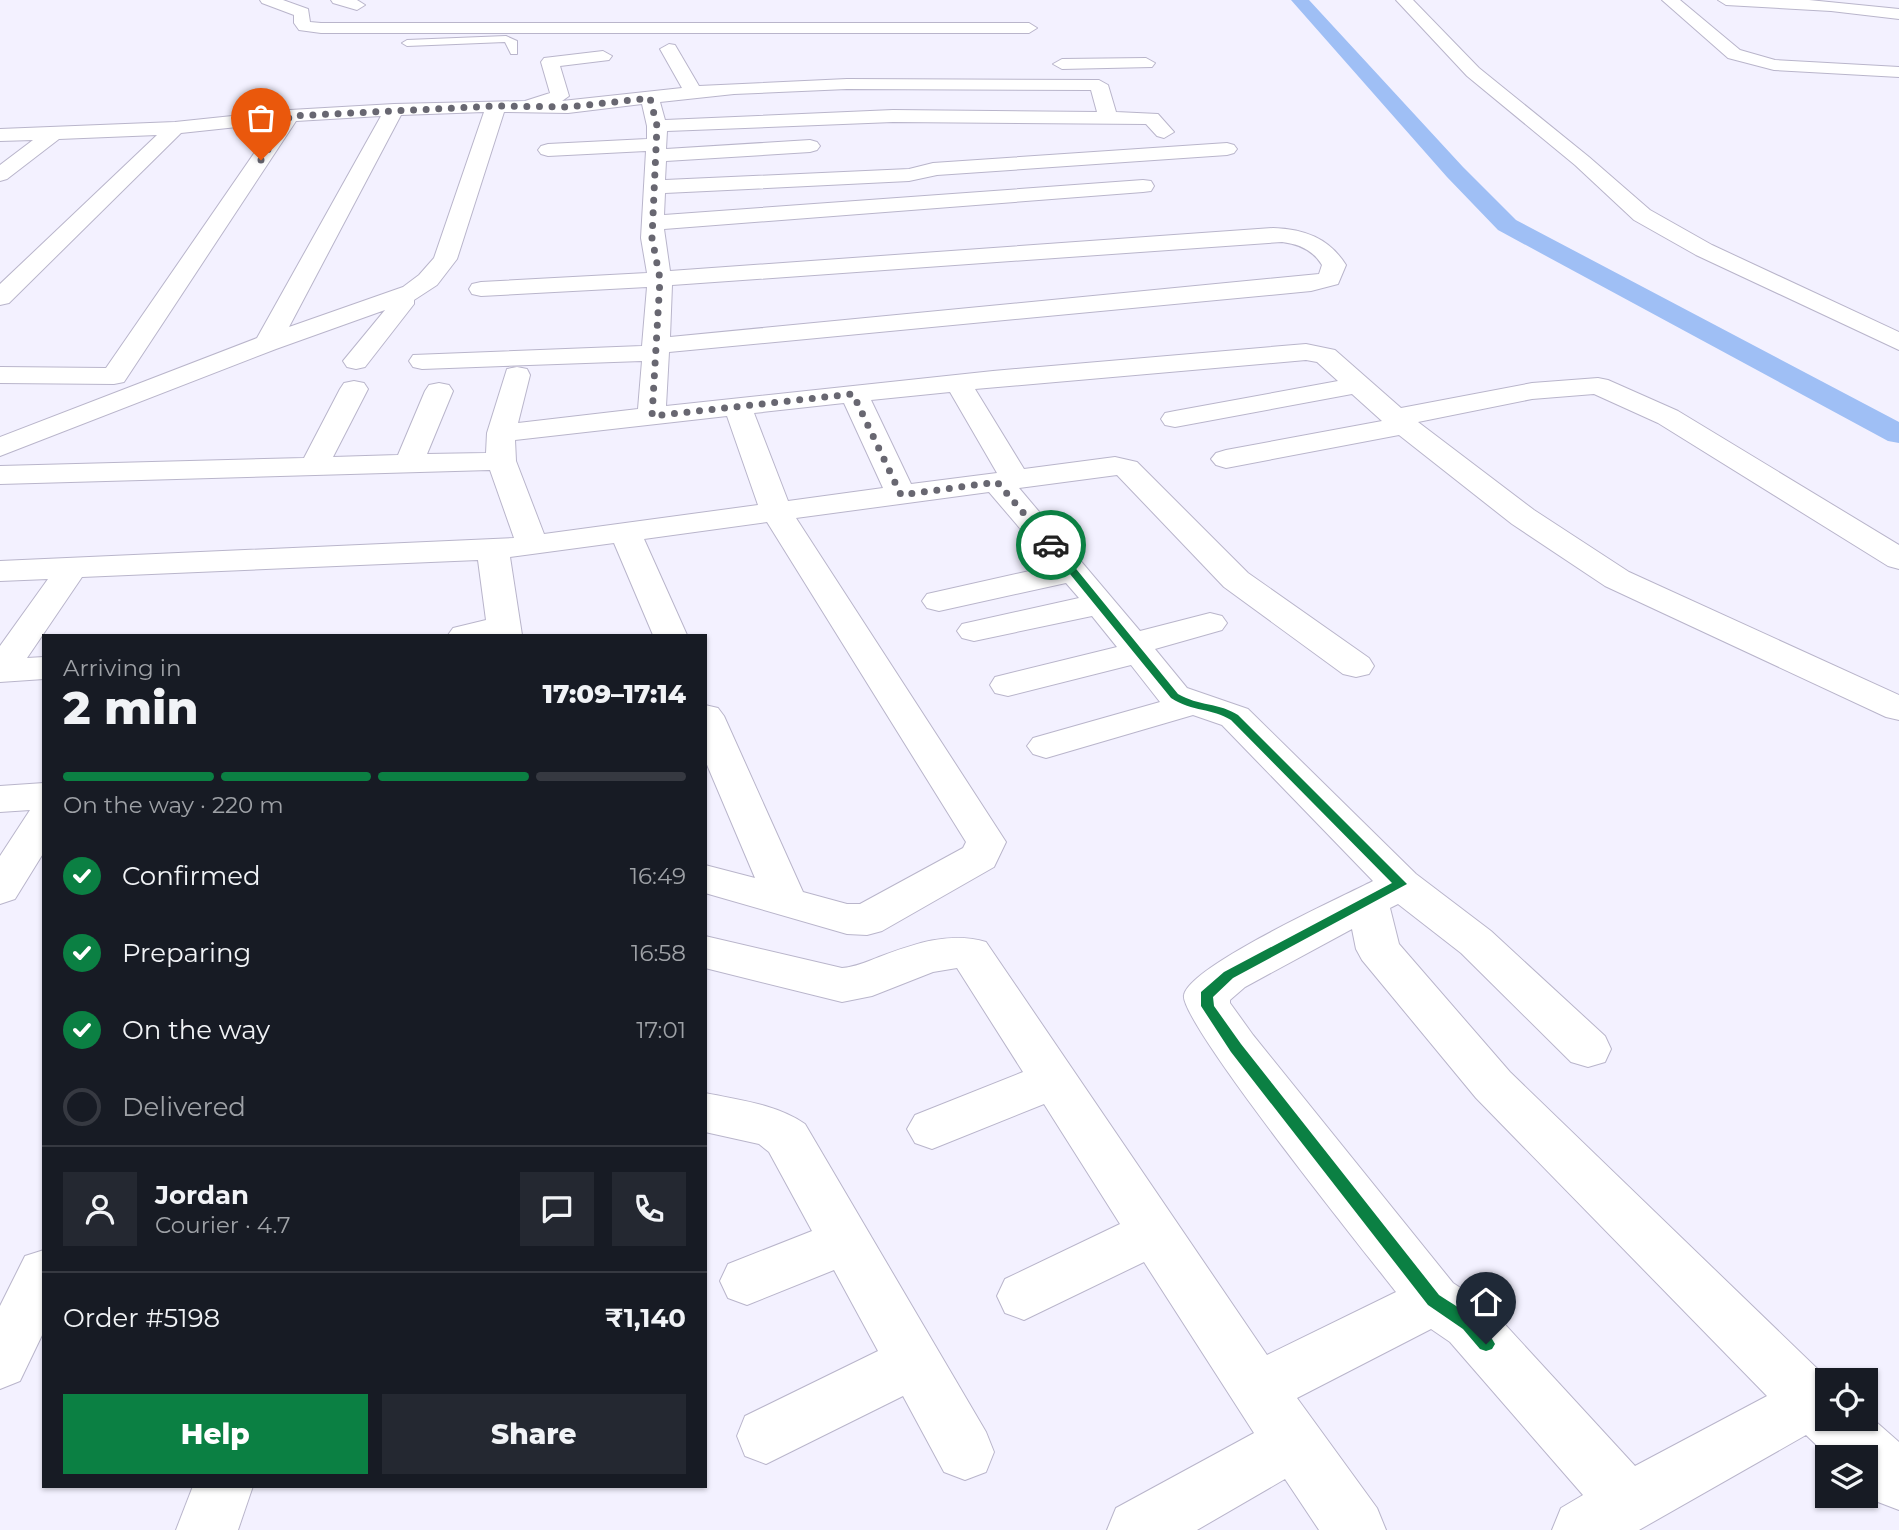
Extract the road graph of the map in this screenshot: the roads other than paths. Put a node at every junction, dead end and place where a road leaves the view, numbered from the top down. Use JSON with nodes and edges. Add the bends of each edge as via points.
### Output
{"nodes":[{"id":1,"x":268,"y":0,"type":"edge"},
{"id":2,"x":339,"y":0,"type":"edge"},
{"id":3,"x":1404,"y":0,"type":"edge"},
{"id":4,"x":1671,"y":0,"type":"edge"},
{"id":5,"x":1726,"y":0,"type":"edge"},
{"id":6,"x":357,"y":5,"type":"dead end"},
{"id":7,"x":1899,"y":15,"type":"edge"},
{"id":8,"x":1029,"y":28,"type":"dead end"},
{"id":9,"x":818,"y":29,"type":"junction"},
{"id":10,"x":470,"y":34,"type":"junction"},
{"id":11,"x":407,"y":43,"type":"dead end"},
{"id":12,"x":965,"y":46,"type":"dead end"},
{"id":13,"x":998,"y":46,"type":"dead end"},
{"id":14,"x":669,"y":49,"type":"dead end"},
{"id":15,"x":826,"y":49,"type":"dead end"},
{"id":16,"x":514,"y":52,"type":"dead end"},
{"id":17,"x":603,"y":55,"type":"dead end"},
{"id":18,"x":1146,"y":63,"type":"dead end"},
{"id":19,"x":1038,"y":64,"type":"dead end"},
{"id":20,"x":834,"y":66,"type":"dead end"},
{"id":21,"x":913,"y":66,"type":"dead end"},
{"id":22,"x":1899,"y":72,"type":"edge"},
{"id":23,"x":862,"y":76,"type":"junction"},
{"id":24,"x":580,"y":79,"type":"dead end"},
{"id":25,"x":556,"y":81,"type":"junction"},
{"id":26,"x":1034,"y":85,"type":"junction"},
{"id":27,"x":694,"y":93,"type":"junction"},
{"id":28,"x":650,"y":98,"type":"junction"},
{"id":29,"x":496,"y":106,"type":"junction"},
{"id":30,"x":526,"y":106,"type":"junction"},
{"id":31,"x":394,"y":110,"type":"junction"},
{"id":32,"x":290,"y":116,"type":"junction"},
{"id":33,"x":1004,"y":116,"type":"junction"},
{"id":34,"x":1042,"y":116,"type":"junction"},
{"id":35,"x":1064,"y":116,"type":"junction"},
{"id":36,"x":1108,"y":116,"type":"junction"},
{"id":37,"x":175,"y":128,"type":"junction"},
{"id":38,"x":1164,"y":132,"type":"dead end"},
{"id":39,"x":54,"y":133,"type":"junction"},
{"id":40,"x":0,"y":135,"type":"edge"},
{"id":41,"x":1066,"y":137,"type":"dead end"},
{"id":42,"x":1004,"y":141,"type":"dead end"},
{"id":43,"x":656,"y":142,"type":"junction"},
{"id":44,"x":824,"y":146,"type":"dead end"},
{"id":45,"x":1227,"y":149,"type":"dead end"},
{"id":46,"x":548,"y":150,"type":"dead end"},
{"id":47,"x":0,"y":175,"type":"edge"},
{"id":48,"x":1143,"y":186,"type":"dead end"},
{"id":49,"x":654,"y":187,"type":"junction"},
{"id":50,"x":653,"y":223,"type":"junction"},
{"id":51,"x":660,"y":279,"type":"junction"},
{"id":52,"x":481,"y":289,"type":"dead end"},
{"id":53,"x":401,"y":296,"type":"junction"},
{"id":54,"x":0,"y":298,"type":"edge"},
{"id":55,"x":1899,"y":342,"type":"edge"},
{"id":56,"x":267,"y":343,"type":"junction"},
{"id":57,"x":654,"y":350,"type":"junction"},
{"id":58,"x":422,"y":361,"type":"dead end"},
{"id":59,"x":0,"y":375,"type":"edge"},
{"id":60,"x":517,"y":375,"type":"dead end"},
{"id":61,"x":114,"y":376,"type":"junction"},
{"id":62,"x":173,"y":380,"type":"junction"},
{"id":63,"x":958,"y":383,"type":"junction"},
{"id":64,"x":1358,"y":385,"type":"junction"},
{"id":65,"x":439,"y":391,"type":"dead end"},
{"id":66,"x":853,"y":394,"type":"junction"},
{"id":67,"x":738,"y":407,"type":"junction"},
{"id":68,"x":652,"y":416,"type":"junction"},
{"id":69,"x":1175,"y":419,"type":"dead end"},
{"id":70,"x":1400,"y":422,"type":"junction"},
{"id":71,"x":0,"y":447,"type":"edge"},
{"id":72,"x":501,"y":447,"type":"junction"},
{"id":73,"x":1226,"y":459,"type":"dead end"},
{"id":74,"x":409,"y":463,"type":"junction"},
{"id":75,"x":314,"y":466,"type":"junction"},
{"id":76,"x":0,"y":475,"type":"edge"},
{"id":77,"x":1006,"y":481,"type":"junction"},
{"id":78,"x":901,"y":495,"type":"junction"},
{"id":79,"x":776,"y":512,"type":"junction"},
{"id":80,"x":625,"y":533,"type":"junction"},
{"id":81,"x":532,"y":544,"type":"junction"},
{"id":82,"x":493,"y":550,"type":"junction"},
{"id":83,"x":1899,"y":559,"type":"edge"},
{"id":84,"x":72,"y":568,"type":"junction"},
{"id":85,"x":0,"y":571,"type":"edge"},
{"id":86,"x":1074,"y":571,"type":"junction"},
{"id":87,"x":939,"y":601,"type":"dead end"},
{"id":88,"x":1100,"y":604,"type":"junction"},
{"id":89,"x":1210,"y":623,"type":"dead end"},
{"id":90,"x":504,"y":631,"type":"edge"},
{"id":91,"x":974,"y":631,"type":"dead end"},
{"id":92,"x":475,"y":634,"type":"edge"},
{"id":93,"x":670,"y":634,"type":"edge"},
{"id":94,"x":1136,"y":648,"type":"junction"},
{"id":95,"x":1356,"y":666,"type":"dead end"},
{"id":96,"x":42,"y":668,"type":"edge"},
{"id":97,"x":0,"y":670,"type":"edge"},
{"id":98,"x":1008,"y":685,"type":"dead end"},
{"id":99,"x":1189,"y":705,"type":"junction"},
{"id":100,"x":1899,"y":709,"type":"edge"},
{"id":101,"x":707,"y":721,"type":"edge"},
{"id":102,"x":1046,"y":746,"type":"dead end"},
{"id":103,"x":42,"y":796,"type":"edge"},
{"id":104,"x":0,"y":799,"type":"edge"},
{"id":105,"x":42,"y":822,"type":"edge"},
{"id":106,"x":707,"y":880,"type":"edge"},
{"id":107,"x":0,"y":889,"type":"edge"},
{"id":108,"x":1384,"y":893,"type":"junction"},
{"id":109,"x":785,"y":899,"type":"junction"},
{"id":110,"x":707,"y":952,"type":"edge"},
{"id":111,"x":1588,"y":1049,"type":"dead end"},
{"id":112,"x":1053,"y":1080,"type":"junction"},
{"id":113,"x":707,"y":1112,"type":"edge"},
{"id":114,"x":932,"y":1129,"type":"dead end"},
{"id":115,"x":1154,"y":1232,"type":"junction"},
{"id":116,"x":846,"y":1241,"type":"junction"},
{"id":117,"x":747,"y":1281,"type":"dead end"},
{"id":118,"x":27,"y":1282,"type":"edge"},
{"id":119,"x":1024,"y":1296,"type":"dead end"},
{"id":120,"x":1434,"y":1300,"type":"junction"},
{"id":121,"x":914,"y":1362,"type":"junction"},
{"id":122,"x":0,"y":1363,"type":"edge"},
{"id":123,"x":1257,"y":1389,"type":"junction"},
{"id":124,"x":1815,"y":1405,"type":"edge"},
{"id":125,"x":1815,"y":1417,"type":"edge"},
{"id":126,"x":1843,"y":1431,"type":"edge"},
{"id":127,"x":766,"y":1436,"type":"dead end"},
{"id":128,"x":1294,"y":1442,"type":"junction"},
{"id":129,"x":965,"y":1452,"type":"dead end"},
{"id":130,"x":1899,"y":1481,"type":"edge"},
{"id":131,"x":222,"y":1488,"type":"edge"},
{"id":132,"x":1605,"y":1516,"type":"edge"},
{"id":133,"x":207,"y":1530,"type":"edge"},
{"id":134,"x":1138,"y":1530,"type":"edge"},
{"id":135,"x":1356,"y":1530,"type":"edge"}],
"edges":[{"from":1,"to":10,"type":"street","via":[[302,12],[302,23],[313,28]]},
{"from":2,"to":6,"type":"street"},
{"from":3,"to":55,"type":"street","via":[[1473,72],[1642,215],[1704,250]]},
{"from":4,"to":22,"type":"street","via":[[1734,54],[1774,65]]},
{"from":5,"to":7,"type":"street"},
{"from":8,"to":9,"type":"street","via":[[940,37]]},
{"from":9,"to":10,"type":"street"},
{"from":9,"to":15,"type":"street"},
{"from":10,"to":11,"type":"lane"},
{"from":10,"to":16,"type":"lane","via":[[510,40]]},
{"from":12,"to":13,"type":"street"},
{"from":14,"to":27,"type":"street"},
{"from":17,"to":25,"type":"street","via":[[550,62]]},
{"from":18,"to":19,"type":"street"},
{"from":20,"to":23,"type":"street"},
{"from":21,"to":23,"type":"street"},
{"from":23,"to":26,"type":"street"},
{"from":23,"to":27,"type":"street"},
{"from":24,"to":25,"type":"street"},
{"from":25,"to":30,"type":"street","via":[[560,96]]},
{"from":26,"to":34,"type":"street"},
{"from":26,"to":36,"type":"street","via":[[1100,85]]},
{"from":27,"to":28,"type":"street"},
{"from":28,"to":30,"type":"street","via":[[569,107]]},
{"from":28,"to":43,"type":"street"},
{"from":29,"to":30,"type":"street"},
{"from":29,"to":31,"type":"street"},
{"from":29,"to":53,"type":"street","via":[[445,259],[428,280]]},
{"from":31,"to":32,"type":"street"},
{"from":31,"to":56,"type":"street"},
{"from":32,"to":37,"type":"street"},
{"from":32,"to":61,"type":"street"},
{"from":33,"to":34,"type":"street"},
{"from":33,"to":42,"type":"street"},
{"from":33,"to":43,"type":"street","via":[[976,106],[943,126]]},
{"from":34,"to":35,"type":"street"},
{"from":35,"to":36,"type":"street"},
{"from":35,"to":41,"type":"street"},
{"from":36,"to":38,"type":"street","via":[[1151,118]]},
{"from":37,"to":39,"type":"street"},
{"from":37,"to":54,"type":"street"},
{"from":39,"to":40,"type":"street"},
{"from":39,"to":47,"type":"street"},
{"from":43,"to":44,"type":"street"},
{"from":43,"to":46,"type":"street"},
{"from":43,"to":49,"type":"street"},
{"from":45,"to":49,"type":"street","via":[[933,169],[921,174]]},
{"from":48,"to":50,"type":"street"},
{"from":49,"to":50,"type":"street"},
{"from":50,"to":51,"type":"street"},
{"from":51,"to":52,"type":"street"},
{"from":51,"to":57,"type":"street"},
{"from":51,"to":57,"type":"street","via":[[1273,235],[1309,242],[1331,257],[1334,265],[1329,279],[1311,284]]},
{"from":53,"to":56,"type":"street"},
{"from":53,"to":75,"type":"street","via":[[402,304],[355,375]]},
{"from":56,"to":62,"type":"street"},
{"from":57,"to":58,"type":"street"},
{"from":57,"to":68,"type":"street"},
{"from":59,"to":61,"type":"street"},
{"from":60,"to":72,"type":"street"},
{"from":61,"to":62,"type":"street"},
{"from":62,"to":71,"type":"street"},
{"from":63,"to":64,"type":"street","via":[[1306,352],[1326,356]]},
{"from":63,"to":66,"type":"street"},
{"from":63,"to":77,"type":"street"},
{"from":64,"to":69,"type":"street"},
{"from":64,"to":70,"type":"street"},
{"from":65,"to":74,"type":"street"},
{"from":66,"to":67,"type":"street"},
{"from":66,"to":78,"type":"street"},
{"from":67,"to":68,"type":"street"},
{"from":67,"to":79,"type":"street"},
{"from":68,"to":72,"type":"street"},
{"from":70,"to":73,"type":"street"},
{"from":70,"to":83,"type":"street","via":[[1532,391],[1598,386],[1668,417]]},
{"from":70,"to":100,"type":"street","via":[[1523,517],[1617,579]]},
{"from":72,"to":74,"type":"street"},
{"from":72,"to":81,"type":"street"},
{"from":74,"to":75,"type":"street"},
{"from":75,"to":76,"type":"street"},
{"from":77,"to":78,"type":"street"},
{"from":77,"to":86,"type":"street"},
{"from":77,"to":95,"type":"street","via":[[1127,468],[1236,580]]},
{"from":78,"to":79,"type":"street"},
{"from":79,"to":80,"type":"street"},
{"from":79,"to":109,"type":"street","via":[[986,842],[979,857],[867,920],[847,919]]},
{"from":80,"to":81,"type":"street"},
{"from":80,"to":93,"type":"street"},
{"from":81,"to":82,"type":"street"},
{"from":82,"to":84,"type":"street"},
{"from":82,"to":90,"type":"street"},
{"from":84,"to":85,"type":"street"},
{"from":84,"to":97,"type":"street"},
{"from":86,"to":87,"type":"street"},
{"from":86,"to":88,"type":"street"},
{"from":88,"to":91,"type":"street"},
{"from":88,"to":94,"type":"street"},
{"from":89,"to":94,"type":"street"},
{"from":90,"to":92,"type":"street"},
{"from":94,"to":98,"type":"street"},
{"from":94,"to":99,"type":"street","via":[[1174,696]]},
{"from":96,"to":97,"type":"street"},
{"from":99,"to":102,"type":"street"},
{"from":99,"to":108,"type":"street","via":[[1235,717]]},
{"from":101,"to":109,"type":"street"},
{"from":103,"to":104,"type":"street"},
{"from":105,"to":107,"type":"street"},
{"from":106,"to":109,"type":"street"},
{"from":108,"to":111,"type":"street","via":[[1476,942]]},
{"from":108,"to":120,"type":"street","via":[[1228,975],[1206,995],[1208,1006],[1236,1048]]},
{"from":108,"to":124,"type":"street","via":[[1378,949],[1493,1085]]},
{"from":110,"to":112,"type":"street","via":[[842,985],[956,950],[970,953]]},
{"from":112,"to":114,"type":"street"},
{"from":112,"to":115,"type":"street"},
{"from":113,"to":116,"type":"street","via":[[773,1128],[788,1138]]},
{"from":115,"to":119,"type":"street"},
{"from":115,"to":123,"type":"street"},
{"from":116,"to":117,"type":"street"},
{"from":116,"to":121,"type":"street"},
{"from":118,"to":122,"type":"street"},
{"from":120,"to":123,"type":"street"},
{"from":120,"to":132,"type":"street","via":[[1469,1324]]},
{"from":121,"to":127,"type":"street"},
{"from":121,"to":129,"type":"street"},
{"from":123,"to":128,"type":"street"},
{"from":125,"to":132,"type":"street"},
{"from":126,"to":130,"type":"street"},
{"from":128,"to":134,"type":"street"},
{"from":128,"to":135,"type":"street"},
{"from":131,"to":133,"type":"street"}]}
